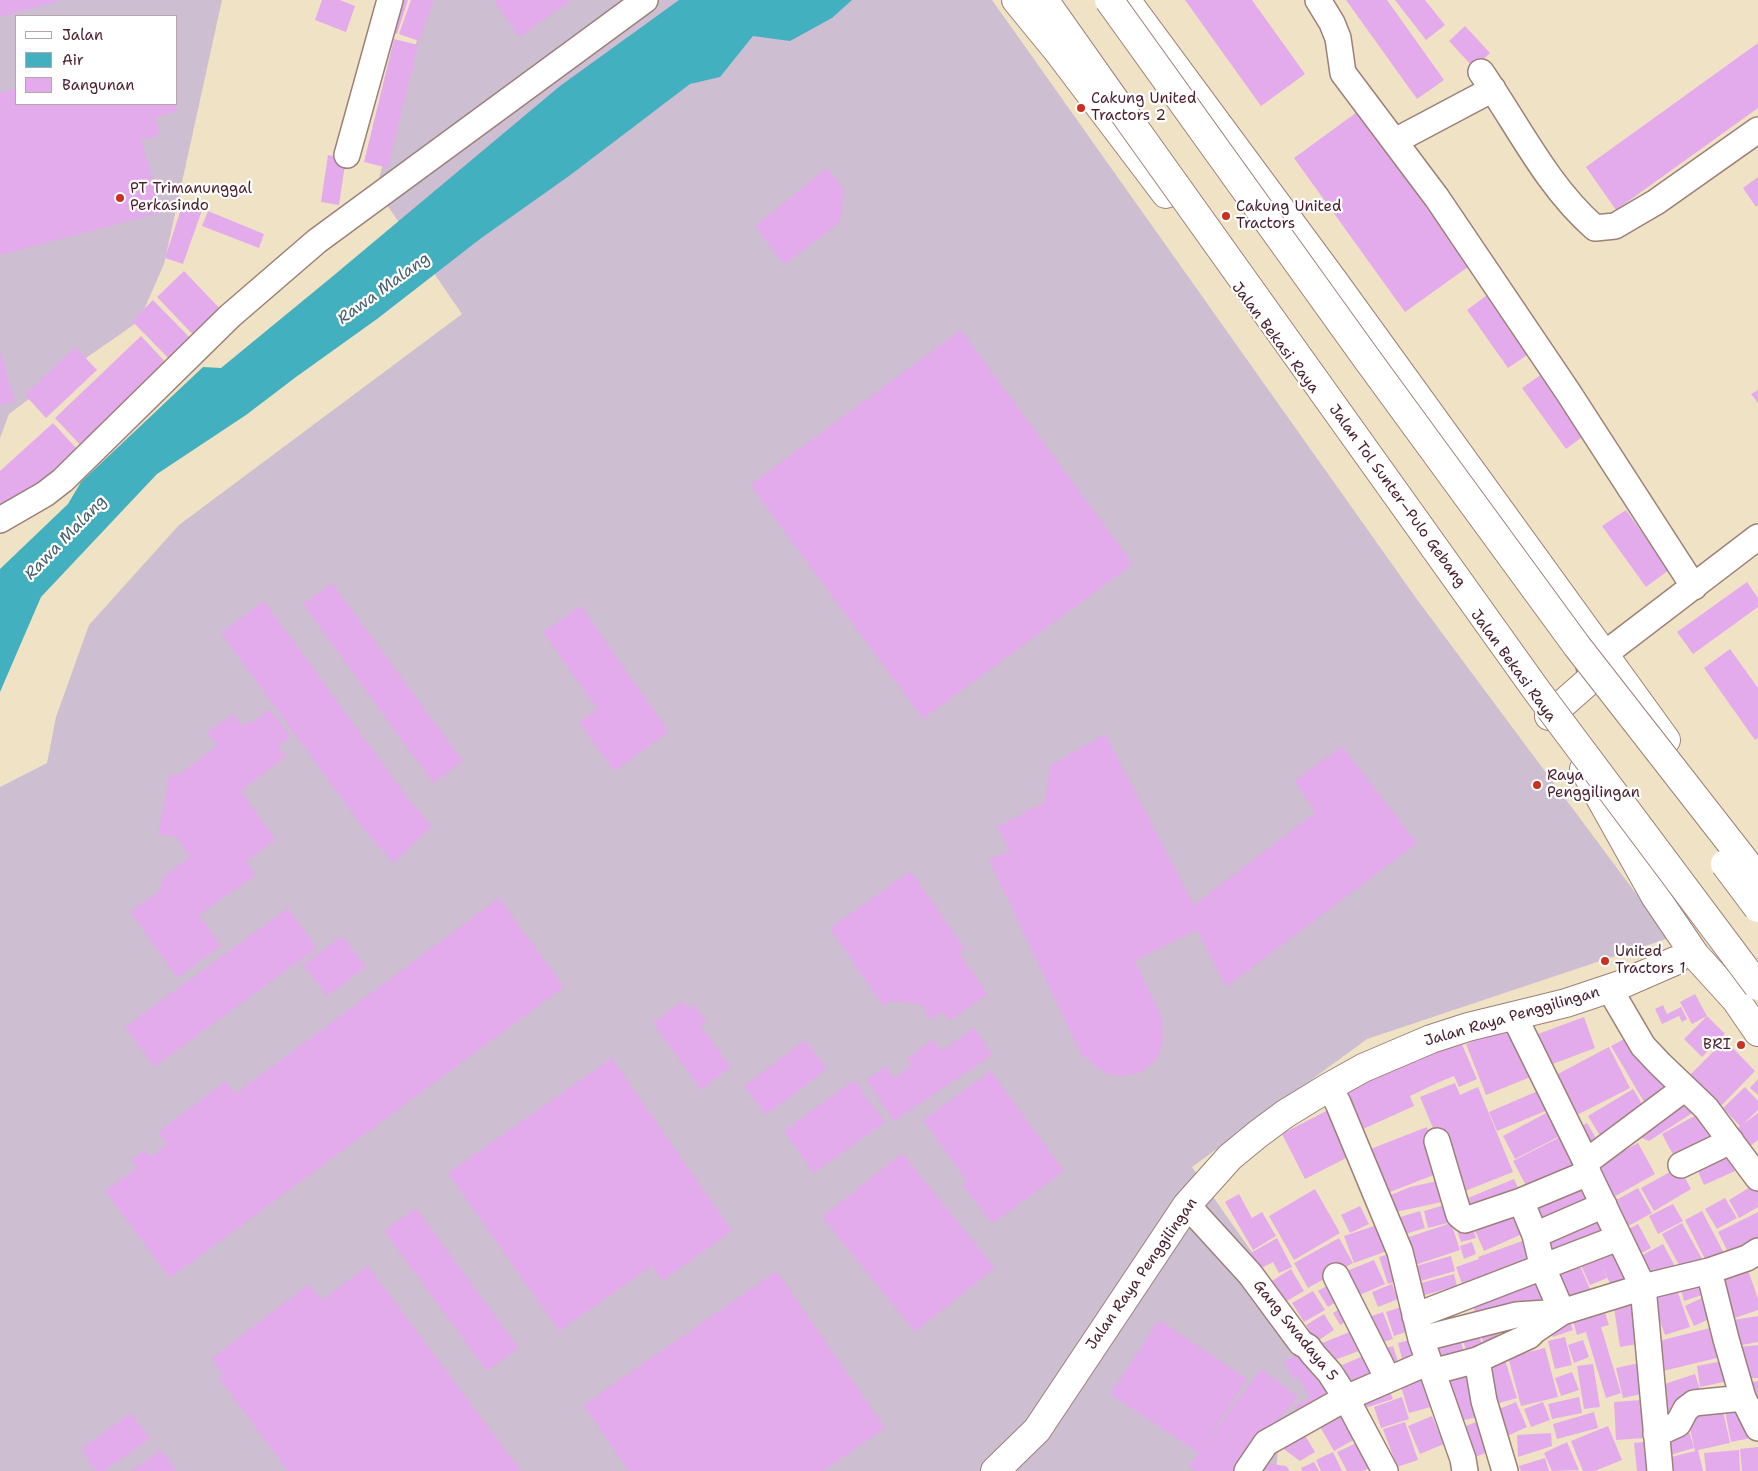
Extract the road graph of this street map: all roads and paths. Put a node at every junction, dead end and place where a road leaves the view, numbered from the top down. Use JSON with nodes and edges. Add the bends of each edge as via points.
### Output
{"nodes":[{"id":1,"x":390,"y":0,"type":"edge"},
{"id":2,"x":645,"y":0,"type":"edge"},
{"id":3,"x":1016,"y":0,"type":"edge"},
{"id":4,"x":1044,"y":0,"type":"edge"},
{"id":5,"x":1108,"y":0,"type":"edge"},
{"id":6,"x":1126,"y":0,"type":"edge"},
{"id":7,"x":1318,"y":0,"type":"edge"},
{"id":8,"x":1121,"y":109,"type":"junction"},
{"id":9,"x":1758,"y":130,"type":"edge"},
{"id":10,"x":1395,"y":141,"type":"junction"},
{"id":11,"x":348,"y":155,"type":"dead end"},
{"id":12,"x":0,"y":520,"type":"edge"},
{"id":13,"x":1758,"y":537,"type":"edge"},
{"id":14,"x":1694,"y":587,"type":"junction"},
{"id":15,"x":1593,"y":668,"type":"junction"},
{"id":16,"x":1549,"y":716,"type":"junction"},
{"id":17,"x":1756,"y":892,"type":"edge"},
{"id":18,"x":1655,"y":896,"type":"junction"},
{"id":19,"x":1758,"y":960,"type":"edge"},
{"id":20,"x":1675,"y":961,"type":"junction"},
{"id":21,"x":1609,"y":988,"type":"junction"},
{"id":22,"x":1747,"y":993,"type":"edge"},
{"id":23,"x":1514,"y":1016,"type":"junction"},
{"id":24,"x":1758,"y":1032,"type":"edge"},
{"id":25,"x":1329,"y":1087,"type":"junction"},
{"id":26,"x":1685,"y":1088,"type":"junction"},
{"id":27,"x":1731,"y":1140,"type":"junction"},
{"id":28,"x":1437,"y":1141,"type":"dead end"},
{"id":29,"x":1681,"y":1165,"type":"dead end"},
{"id":30,"x":1587,"y":1168,"type":"junction"},
{"id":31,"x":1758,"y":1178,"type":"edge"},
{"id":32,"x":1520,"y":1201,"type":"junction"},
{"id":33,"x":1187,"y":1205,"type":"junction"},
{"id":34,"x":1604,"y":1205,"type":"junction"},
{"id":35,"x":1535,"y":1235,"type":"junction"},
{"id":36,"x":1618,"y":1238,"type":"junction"},
{"id":37,"x":1758,"y":1251,"type":"edge"},
{"id":38,"x":1543,"y":1268,"type":"junction"},
{"id":39,"x":1709,"y":1271,"type":"junction"},
{"id":40,"x":1336,"y":1276,"type":"dead end"},
{"id":41,"x":1643,"y":1287,"type":"junction"},
{"id":42,"x":1562,"y":1312,"type":"junction"},
{"id":43,"x":1418,"y":1328,"type":"junction"},
{"id":44,"x":1477,"y":1360,"type":"junction"},
{"id":45,"x":1431,"y":1367,"type":"junction"},
{"id":46,"x":1388,"y":1379,"type":"junction"},
{"id":47,"x":1346,"y":1398,"type":"junction"},
{"id":48,"x":1744,"y":1398,"type":"junction"},
{"id":49,"x":1758,"y":1428,"type":"edge"},
{"id":50,"x":1656,"y":1434,"type":"junction"},
{"id":51,"x":1383,"y":1470,"type":"edge"},
{"id":52,"x":995,"y":1471,"type":"edge"},
{"id":53,"x":1248,"y":1471,"type":"edge"},
{"id":54,"x":1465,"y":1471,"type":"edge"},
{"id":55,"x":1505,"y":1471,"type":"edge"},
{"id":56,"x":1660,"y":1471,"type":"edge"}],
"edges":[{"from":1,"to":11,"type":"street"},
{"from":2,"to":12,"type":"street","via":[[316,241],[230,316],[63,480]]},
{"from":3,"to":16,"type":"main road","name":"Jalan Bekasi Raya","via":[[1321,399]]},
{"from":4,"to":8,"type":"main road","name":"Jalan Tol Sunter–Pulo Gebang"},
{"from":5,"to":15,"type":"main road"},
{"from":5,"to":17,"type":"main road","bridge":true,"via":[[1466,495],[1663,757]]},
{"from":6,"to":15,"type":"main road","via":[[1338,288]]},
{"from":7,"to":10,"type":"street","via":[[1338,38],[1343,73]]},
{"from":8,"to":19,"type":"main road","bridge":true,"via":[[1223,224],[1262,274],[1535,661]]},
{"from":8,"to":22,"type":"main road","name":"Jalan Tol Sunter–Pulo Gebang","bridge":true,"via":[[1505,646]]},
{"from":9,"to":10,"type":"street","via":[[1656,202],[1615,226],[1595,228],[1564,196],[1487,81]]},
{"from":10,"to":14,"type":"street","via":[[1507,301]]},
{"from":13,"to":14,"type":"street"},
{"from":14,"to":15,"type":"street"},
{"from":15,"to":16,"type":"main road"},
{"from":15,"to":17,"type":"main road"},
{"from":16,"to":18,"type":"main road","name":"Jalan Bekasi Raya","via":[[1573,749]]},
{"from":18,"to":20,"type":"main road","via":[[1668,923]]},
{"from":18,"to":22,"type":"main road","name":"Jalan Bekasi Raya","via":[[1695,954]]},
{"from":20,"to":21,"type":"main road","name":"Jalan Raya Penggilingan"},
{"from":20,"to":22,"type":"main road"},
{"from":21,"to":23,"type":"main road","name":"Jalan Raya Penggilingan"},
{"from":21,"to":26,"type":"street","via":[[1643,1046]]},
{"from":22,"to":24,"type":"main road","name":"Jalan Bekasi Raya"},
{"from":23,"to":25,"type":"main road","name":"Jalan Raya Penggilingan","via":[[1431,1039],[1363,1068]]},
{"from":23,"to":30,"type":"street"},
{"from":25,"to":33,"type":"main road","name":"Jalan Raya Penggilingan","via":[[1244,1145]]},
{"from":25,"to":43,"type":"street","via":[[1400,1252]]},
{"from":26,"to":27,"type":"street"},
{"from":26,"to":30,"type":"street"},
{"from":27,"to":29,"type":"street"},
{"from":27,"to":31,"type":"street"},
{"from":28,"to":32,"type":"street","via":[[1459,1215],[1466,1220]]},
{"from":30,"to":32,"type":"street"},
{"from":30,"to":34,"type":"street"},
{"from":32,"to":35,"type":"street"},
{"from":33,"to":47,"type":"street","name":"Gang Swadaya 5","via":[[1250,1274],[1301,1343],[1330,1373]]},
{"from":33,"to":52,"type":"main road","name":"Jalan Raya Penggilingan","via":[[1036,1430]]},
{"from":34,"to":35,"type":"street"},
{"from":34,"to":36,"type":"street"},
{"from":35,"to":38,"type":"street"},
{"from":36,"to":38,"type":"street"},
{"from":36,"to":41,"type":"street"},
{"from":37,"to":39,"type":"street"},
{"from":38,"to":42,"type":"street"},
{"from":38,"to":43,"type":"street"},
{"from":39,"to":41,"type":"street"},
{"from":39,"to":48,"type":"street"},
{"from":40,"to":46,"type":"street"},
{"from":41,"to":42,"type":"street"},
{"from":41,"to":50,"type":"street"},
{"from":42,"to":43,"type":"street"},
{"from":42,"to":44,"type":"street","via":[[1529,1336]]},
{"from":43,"to":45,"type":"street"},
{"from":44,"to":45,"type":"street"},
{"from":44,"to":55,"type":"street","via":[[1484,1401]]},
{"from":45,"to":46,"type":"street"},
{"from":45,"to":54,"type":"street"},
{"from":46,"to":47,"type":"street"},
{"from":47,"to":51,"type":"street","name":"Gang Swadaya 5"},
{"from":47,"to":53,"type":"street","via":[[1266,1443]]},
{"from":48,"to":49,"type":"street"},
{"from":48,"to":50,"type":"street","via":[[1690,1405],[1678,1424]]},
{"from":50,"to":56,"type":"street"}]}
